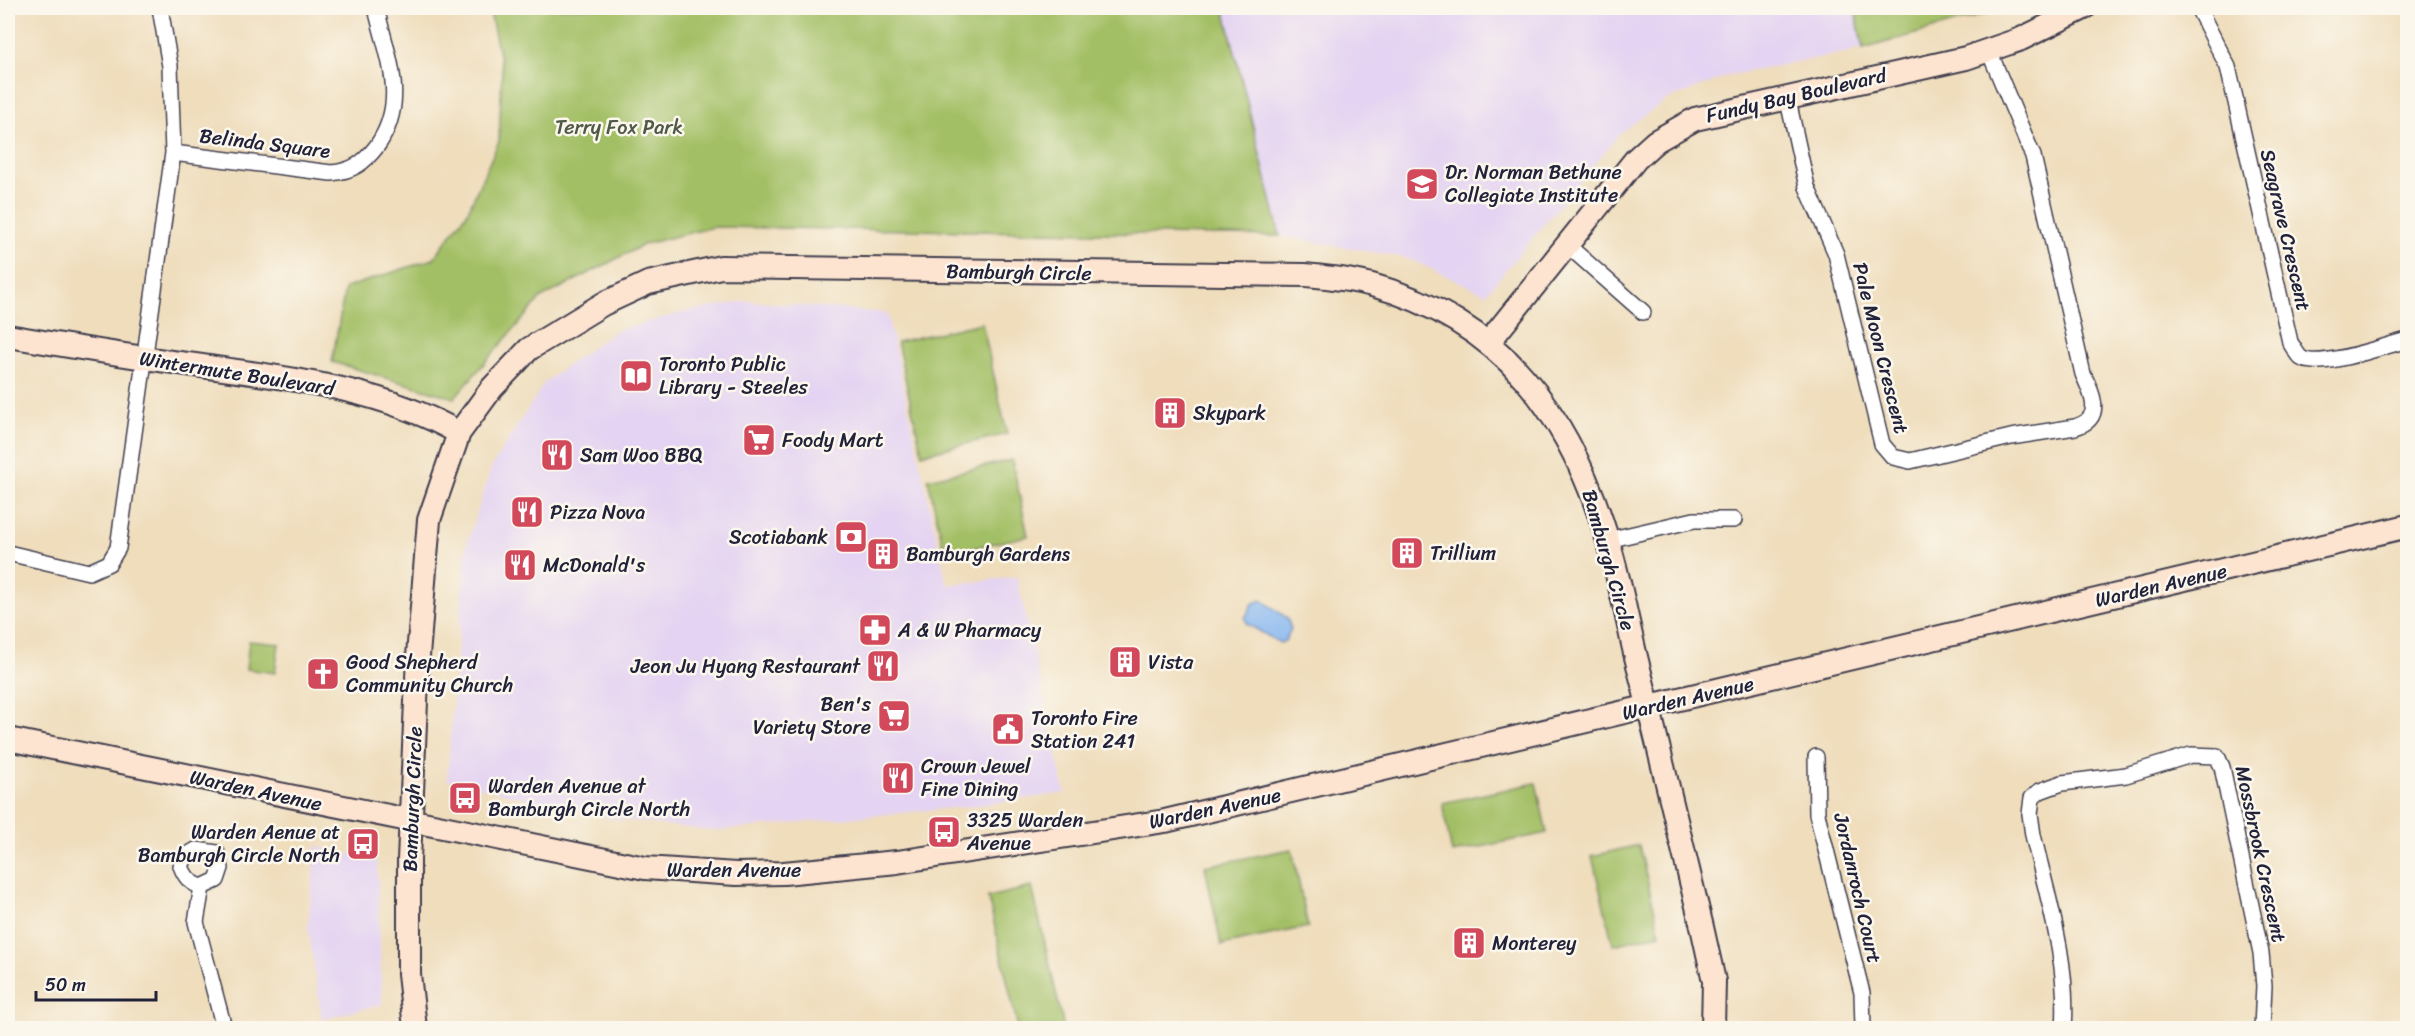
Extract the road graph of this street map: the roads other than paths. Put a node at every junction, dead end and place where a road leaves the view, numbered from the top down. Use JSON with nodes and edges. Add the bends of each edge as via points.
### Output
{"nodes":[{"id":1,"x":160,"y":8,"type":"edge"},
{"id":2,"x":376,"y":8,"type":"edge"},
{"id":3,"x":2084,"y":8,"type":"edge"},
{"id":4,"x":2198,"y":8,"type":"edge"},
{"id":5,"x":1989,"y":51,"type":"junction"},
{"id":6,"x":1787,"y":96,"type":"junction"},
{"id":7,"x":173,"y":153,"type":"junction"},
{"id":8,"x":1566,"y":244,"type":"junction"},
{"id":9,"x":1643,"y":312,"type":"dead end"},
{"id":10,"x":8,"y":336,"type":"edge"},
{"id":11,"x":2408,"y":340,"type":"edge"},
{"id":12,"x":1489,"y":342,"type":"junction"},
{"id":13,"x":144,"y":358,"type":"junction"},
{"id":14,"x":459,"y":433,"type":"junction"},
{"id":15,"x":1734,"y":520,"type":"dead end"},
{"id":16,"x":2408,"y":526,"type":"edge"},
{"id":17,"x":1608,"y":540,"type":"junction"},
{"id":18,"x":8,"y":553,"type":"edge"},
{"id":19,"x":1648,"y":707,"type":"junction"},
{"id":20,"x":8,"y":739,"type":"edge"},
{"id":21,"x":1816,"y":757,"type":"dead end"},
{"id":22,"x":410,"y":821,"type":"junction"},
{"id":23,"x":202,"y":887,"type":"dead end"},
{"id":24,"x":224,"y":1029,"type":"edge"},
{"id":25,"x":415,"y":1029,"type":"edge"},
{"id":26,"x":1713,"y":1029,"type":"edge"},
{"id":27,"x":1863,"y":1029,"type":"edge"},
{"id":28,"x":2064,"y":1029,"type":"edge"},
{"id":29,"x":2262,"y":1029,"type":"edge"}],
"edges":[{"from":1,"to":7,"type":"street","name":"Belinda Square","via":[[170,66]]},
{"from":2,"to":7,"type":"street","name":"Belinda Square","via":[[395,107],[388,129],[362,163],[331,173]]},
{"from":3,"to":5,"type":"street","name":"Fundy Bay Boulevard"},
{"from":4,"to":11,"type":"street","name":"Seagrave Crescent","via":[[2228,67],[2290,342],[2301,358],[2316,362],[2343,359]]},
{"from":5,"to":6,"type":"street","name":"Fundy Bay Boulevard"},
{"from":5,"to":6,"type":"street","name":"Pale Moon Crescent","via":[[2033,156],[2083,374],[2094,398],[2090,418],[2075,427],[2011,437],[1910,461],[1893,457],[1882,444],[1836,254],[1808,187]]},
{"from":6,"to":8,"type":"street","name":"Fundy Bay Boulevard","via":[[1703,115],[1656,141],[1636,159]]},
{"from":7,"to":13,"type":"street","name":"Belinda Square"},
{"from":8,"to":9,"type":"street"},
{"from":8,"to":12,"type":"street","name":"Fundy Bay Boulevard"},
{"from":10,"to":13,"type":"street","name":"Wintermute Boulevard"},
{"from":12,"to":14,"type":"street","name":"Bamburgh Circle","via":[[1402,296],[1353,281],[1305,275],[721,267],[648,284],[603,304],[529,349],[492,388]]},
{"from":12,"to":17,"type":"street","name":"Bamburgh Circle","via":[[1540,397],[1572,447]]},
{"from":13,"to":14,"type":"street","name":"Wintermute Boulevard","via":[[289,379],[361,394],[440,422]]},
{"from":13,"to":18,"type":"street","name":"Belinda Square","via":[[115,556],[104,567],[89,572]]},
{"from":14,"to":22,"type":"street","name":"Bamburgh Circle","via":[[429,520]]},
{"from":15,"to":17,"type":"street","via":[[1694,520]]},
{"from":16,"to":19,"type":"street","name":"Warden Avenue"},
{"from":17,"to":19,"type":"street","name":"Bamburgh Circle"},
{"from":19,"to":22,"type":"street","name":"Warden Avenue","via":[[1165,821],[897,862],[784,873],[645,868]]},
{"from":19,"to":26,"type":"street","name":"Bamburgh Circle","via":[[1711,970]]},
{"from":20,"to":22,"type":"street","name":"Warden Avenue"},
{"from":21,"to":27,"type":"street","name":"Jordanroch Court","via":[[1817,814],[1862,993]]},
{"from":22,"to":25,"type":"street","name":"Bamburgh Circle","via":[[409,974]]},
{"from":23,"to":24,"type":"street","via":[[196,922]]},
{"from":28,"to":29,"type":"street","name":"Mossbrook Crescent","via":[[2064,972],[2033,835],[2032,798],[2050,786],[2126,775],[2191,755],[2217,756],[2222,767],[2261,953]]}]}
